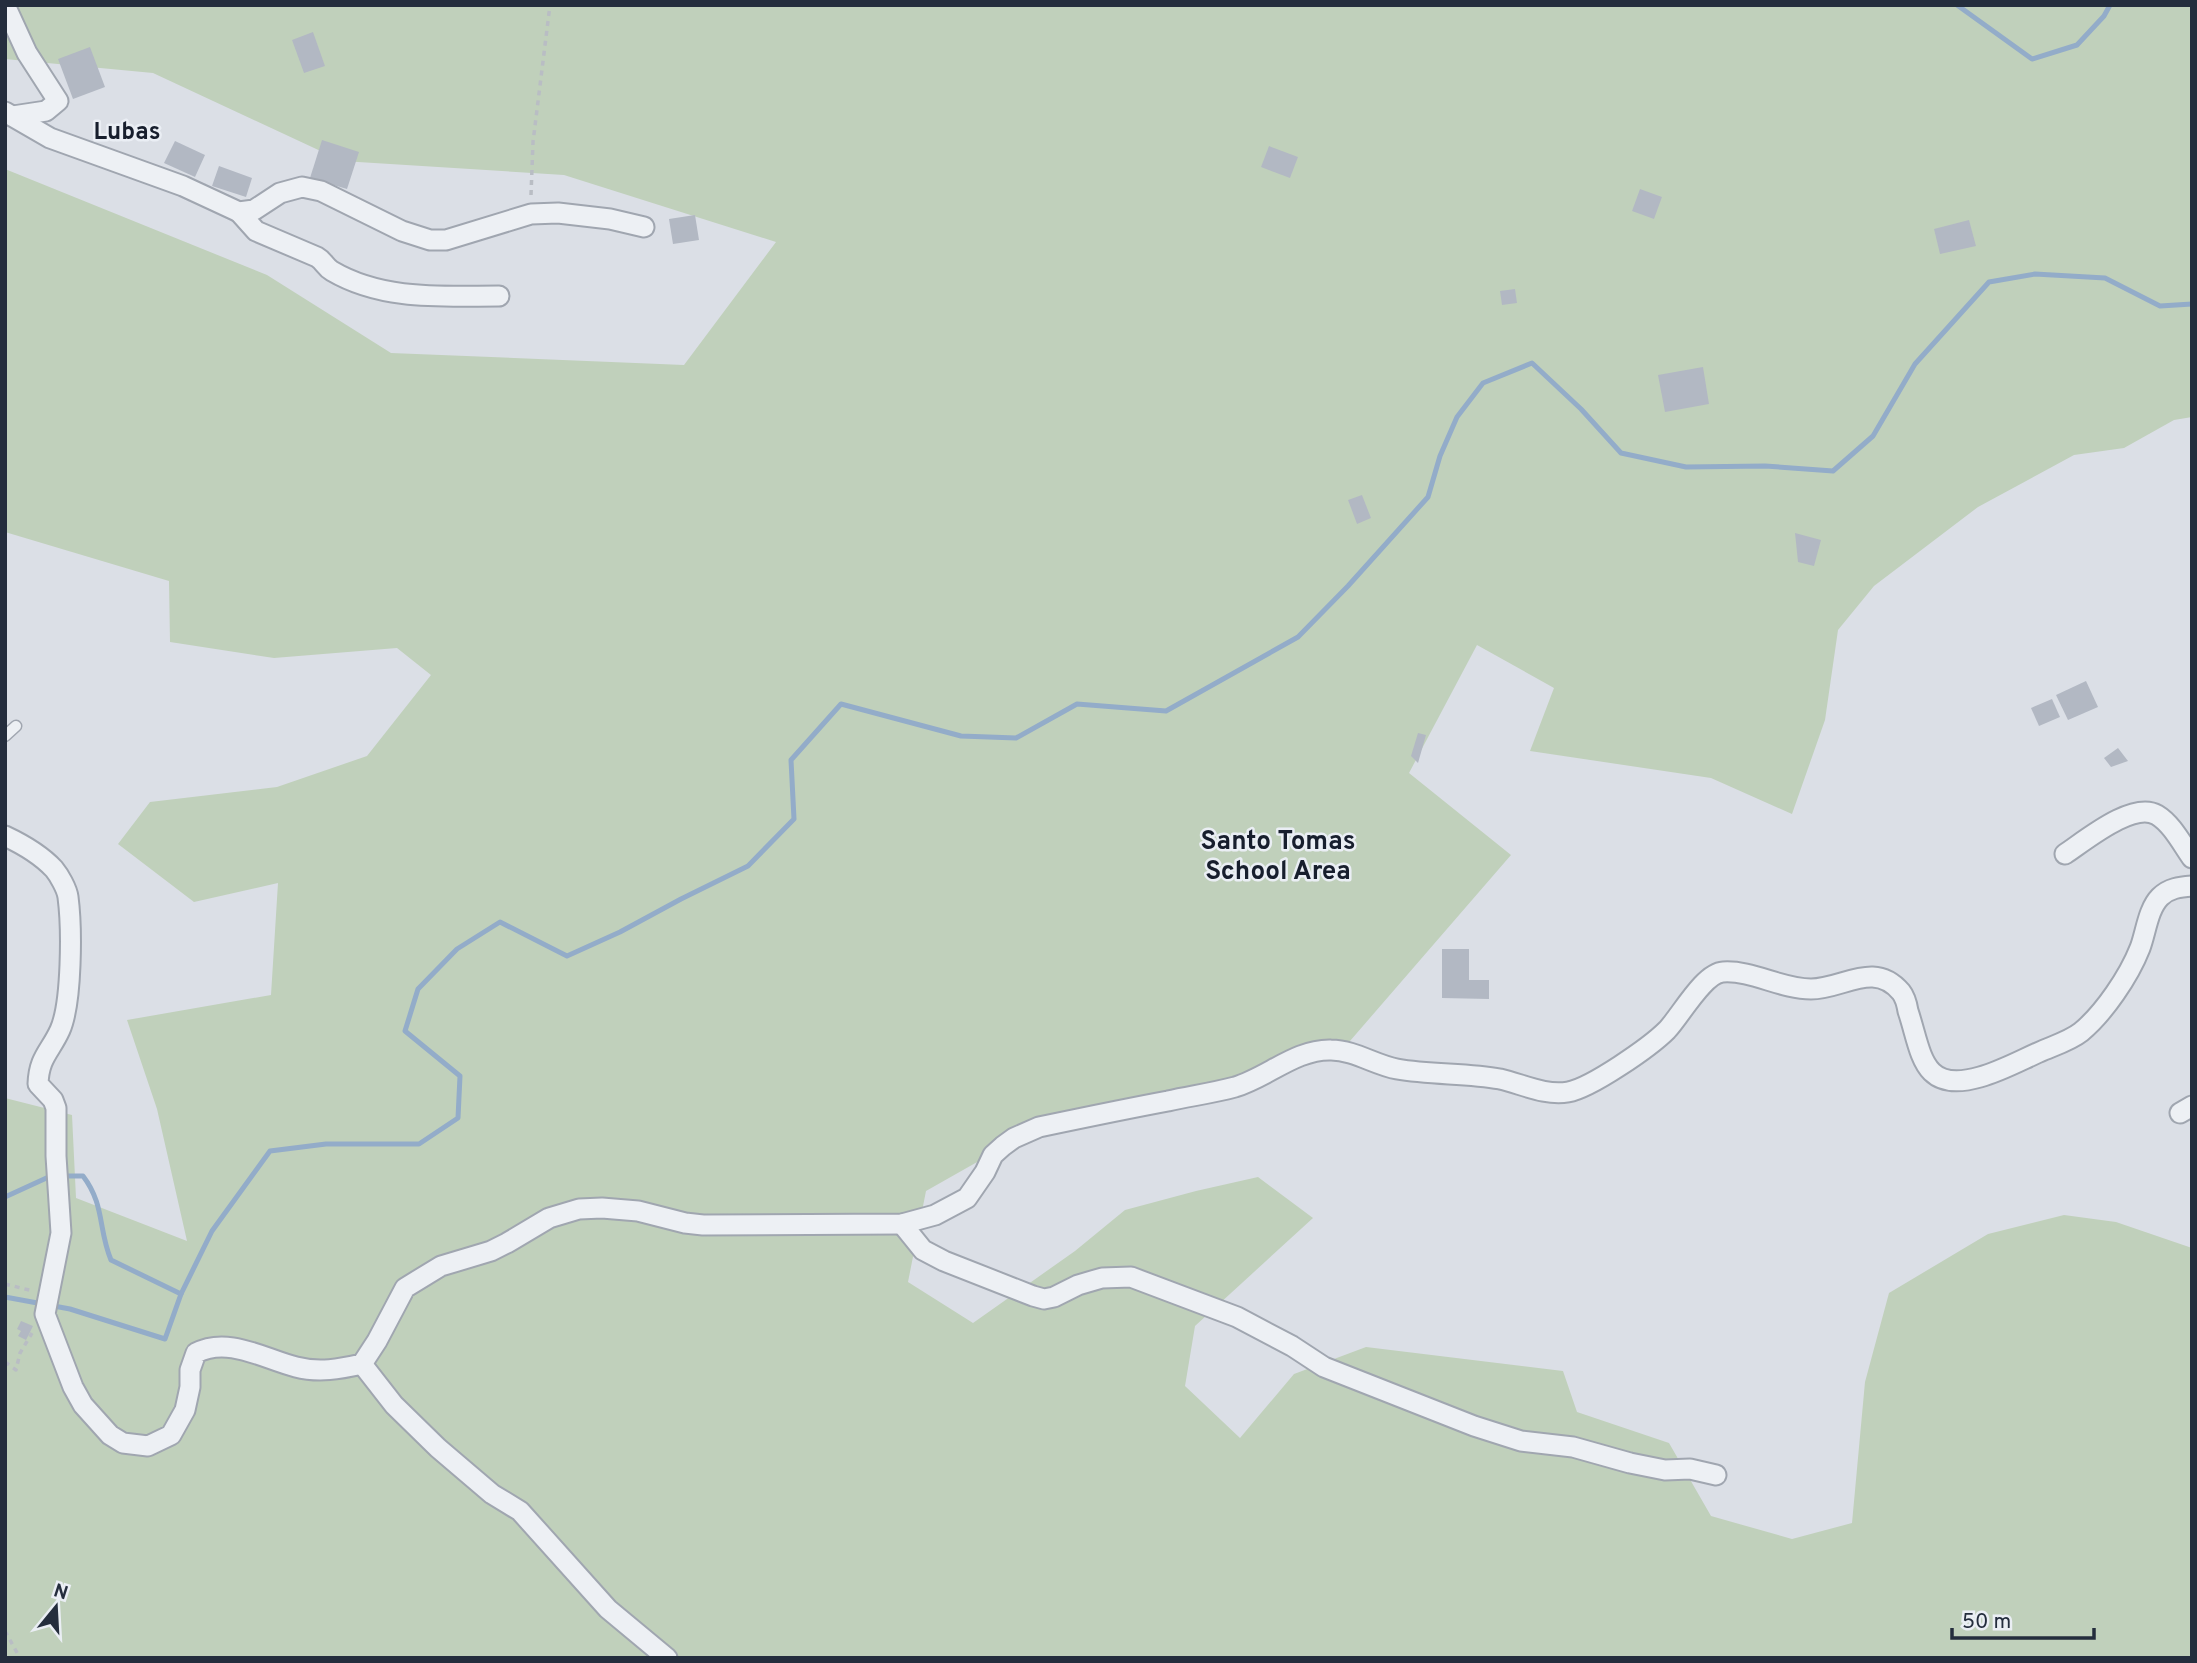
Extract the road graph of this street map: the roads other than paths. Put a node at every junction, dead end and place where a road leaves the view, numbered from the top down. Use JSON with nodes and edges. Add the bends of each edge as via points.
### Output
{"nodes":[{"id":1,"x":5,"y":5,"type":"edge"},
{"id":2,"x":9,"y":114,"type":"edge"},
{"id":3,"x":239,"y":212,"type":"junction"},
{"id":4,"x":644,"y":228,"type":"dead end"},
{"id":5,"x":499,"y":296,"type":"dead end"},
{"id":6,"x":16,"y":726,"type":"dead end"},
{"id":7,"x":5,"y":736,"type":"edge"},
{"id":8,"x":5,"y":836,"type":"edge"},
{"id":9,"x":2064,"y":854,"type":"dead end"},
{"id":10,"x":2192,"y":858,"type":"edge"},
{"id":11,"x":2192,"y":886,"type":"edge"},
{"id":12,"x":902,"y":1224,"type":"junction"},
{"id":13,"x":362,"y":1364,"type":"junction"},
{"id":14,"x":1716,"y":1475,"type":"dead end"},
{"id":15,"x":667,"y":1658,"type":"edge"}],
"edges":[{"from":1,"to":2,"type":"street","via":[[27,53],[58,101],[46,111]]},
{"from":2,"to":3,"type":"street","via":[[50,138],[183,186]]},
{"from":3,"to":4,"type":"street","via":[[254,210],[292,190],[312,188],[402,232],[430,240],[446,240],[531,214],[583,215]]},
{"from":3,"to":5,"type":"street","via":[[256,231],[323,260],[330,270],[357,282],[419,296]]},
{"from":6,"to":7,"type":"lane"},
{"from":8,"to":13,"type":"street","via":[[55,870],[68,895],[66,1007],[60,1030],[44,1054],[38,1084],[57,1108],[61,1233],[46,1305],[62,1364],[83,1405],[110,1435],[123,1443],[148,1446],[171,1435],[185,1410],[196,1353],[208,1347],[224,1346],[298,1368],[332,1371]]},
{"from":9,"to":10,"type":"street","via":[[2127,815],[2143,811],[2168,824]]},
{"from":11,"to":12,"type":"street","via":[[2170,889],[2160,897],[2138,953],[2111,1000],[2079,1034],[1984,1076],[1950,1080],[1928,1069],[1901,992],[1876,976],[1810,989],[1715,973],[1656,1040],[1598,1079],[1567,1092],[1500,1079],[1397,1069],[1330,1049],[1308,1054],[1235,1087],[1026,1132],[993,1154],[967,1198],[935,1215]]},
{"from":12,"to":13,"type":"street","via":[[703,1225],[638,1211],[579,1209],[549,1218],[491,1251],[419,1277],[405,1288]]},
{"from":12,"to":14,"type":"street","via":[[923,1250],[1033,1296],[1044,1299],[1102,1278],[1131,1277],[1237,1317],[1324,1367],[1474,1426],[1521,1441],[1573,1447],[1665,1470]]},
{"from":13,"to":15,"type":"street","via":[[394,1405],[438,1448],[492,1494],[520,1511],[608,1609]]}]}
